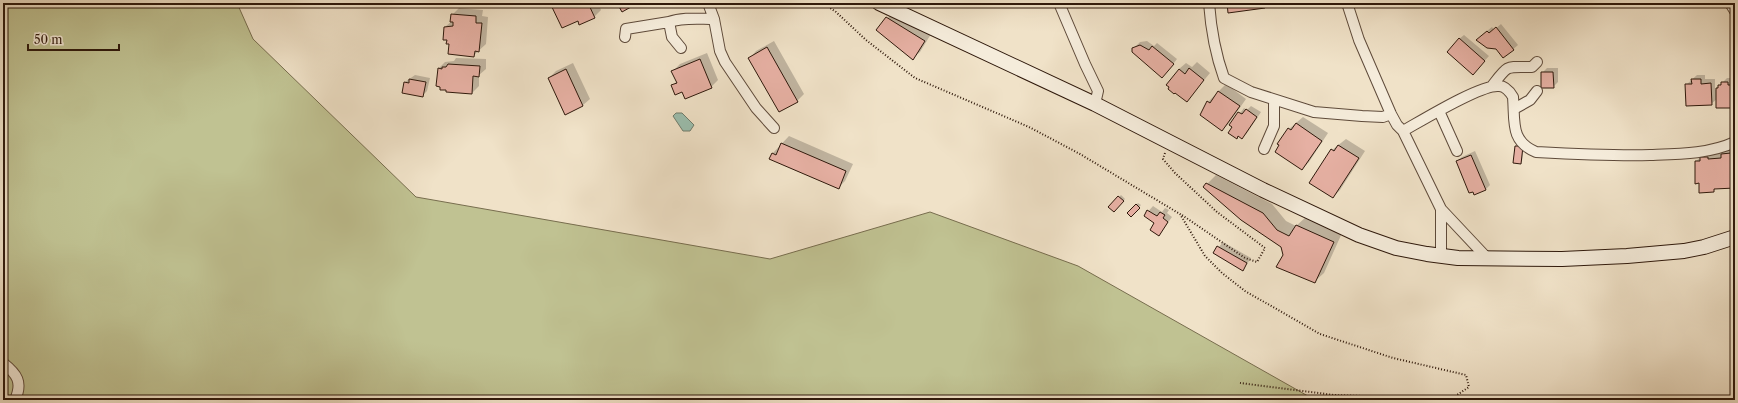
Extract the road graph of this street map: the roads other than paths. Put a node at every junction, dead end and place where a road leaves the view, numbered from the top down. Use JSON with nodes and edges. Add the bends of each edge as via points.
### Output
{"nodes":[{"id":1,"x":708,"y":3,"type":"edge"},
{"id":2,"x":879,"y":3,"type":"edge"},
{"id":3,"x":1059,"y":3,"type":"edge"},
{"id":4,"x":1209,"y":3,"type":"edge"},
{"id":5,"x":1347,"y":3,"type":"edge"},
{"id":6,"x":1730,"y":3,"type":"edge"},
{"id":7,"x":1735,"y":11,"type":"edge"},
{"id":8,"x":714,"y":18,"type":"junction"},
{"id":9,"x":669,"y":22,"type":"junction"},
{"id":10,"x":625,"y":37,"type":"dead end"},
{"id":11,"x":681,"y":48,"type":"dead end"},
{"id":12,"x":1537,"y":62,"type":"dead end"},
{"id":13,"x":1492,"y":86,"type":"junction"},
{"id":14,"x":1537,"y":91,"type":"dead end"},
{"id":15,"x":1274,"y":100,"type":"junction"},
{"id":16,"x":1095,"y":104,"type":"junction"},
{"id":17,"x":1514,"y":109,"type":"junction"},
{"id":18,"x":1439,"y":111,"type":"junction"},
{"id":19,"x":1391,"y":114,"type":"junction"},
{"id":20,"x":774,"y":128,"type":"dead end"},
{"id":21,"x":1404,"y":131,"type":"junction"},
{"id":22,"x":1735,"y":142,"type":"edge"},
{"id":23,"x":1264,"y":149,"type":"dead end"},
{"id":24,"x":1457,"y":151,"type":"dead end"},
{"id":25,"x":1441,"y":209,"type":"junction"},
{"id":26,"x":1735,"y":237,"type":"edge"},
{"id":27,"x":1441,"y":255,"type":"junction"},
{"id":28,"x":1488,"y":259,"type":"junction"},
{"id":29,"x":3,"y":363,"type":"edge"},
{"id":30,"x":17,"y":399,"type":"edge"}],
"edges":[{"from":1,"to":8,"type":"street"},
{"from":2,"to":16,"type":"street"},
{"from":3,"to":16,"type":"street","via":[[1098,91]]},
{"from":4,"to":15,"type":"street","via":[[1212,35],[1224,78]]},
{"from":5,"to":19,"type":"street","via":[[1359,40]]},
{"from":6,"to":7,"type":"street"},
{"from":8,"to":9,"type":"street"},
{"from":8,"to":20,"type":"street","via":[[720,52],[725,62],[756,108]]},
{"from":9,"to":10,"type":"street","via":[[626,29]]},
{"from":9,"to":11,"type":"street","via":[[672,37]]},
{"from":12,"to":13,"type":"street","via":[[1532,67],[1507,68]]},
{"from":13,"to":17,"type":"street","via":[[1500,86],[1510,93]]},
{"from":13,"to":18,"type":"street"},
{"from":14,"to":17,"type":"street","via":[[1530,100]]},
{"from":15,"to":19,"type":"street","via":[[1337,116],[1383,117]]},
{"from":15,"to":23,"type":"street","via":[[1274,126]]},
{"from":16,"to":27,"type":"street","via":[[1263,190],[1359,235],[1396,248]]},
{"from":17,"to":22,"type":"street","via":[[1517,136],[1526,147],[1536,152],[1679,154],[1720,148]]},
{"from":18,"to":21,"type":"street"},
{"from":18,"to":24,"type":"street"},
{"from":19,"to":21,"type":"street"},
{"from":21,"to":25,"type":"street"},
{"from":25,"to":27,"type":"street"},
{"from":25,"to":28,"type":"street"},
{"from":26,"to":28,"type":"street","via":[[1704,247],[1661,254],[1562,259]]},
{"from":27,"to":28,"type":"street"},
{"from":29,"to":30,"type":"street","via":[[15,372],[19,390]]}]}
